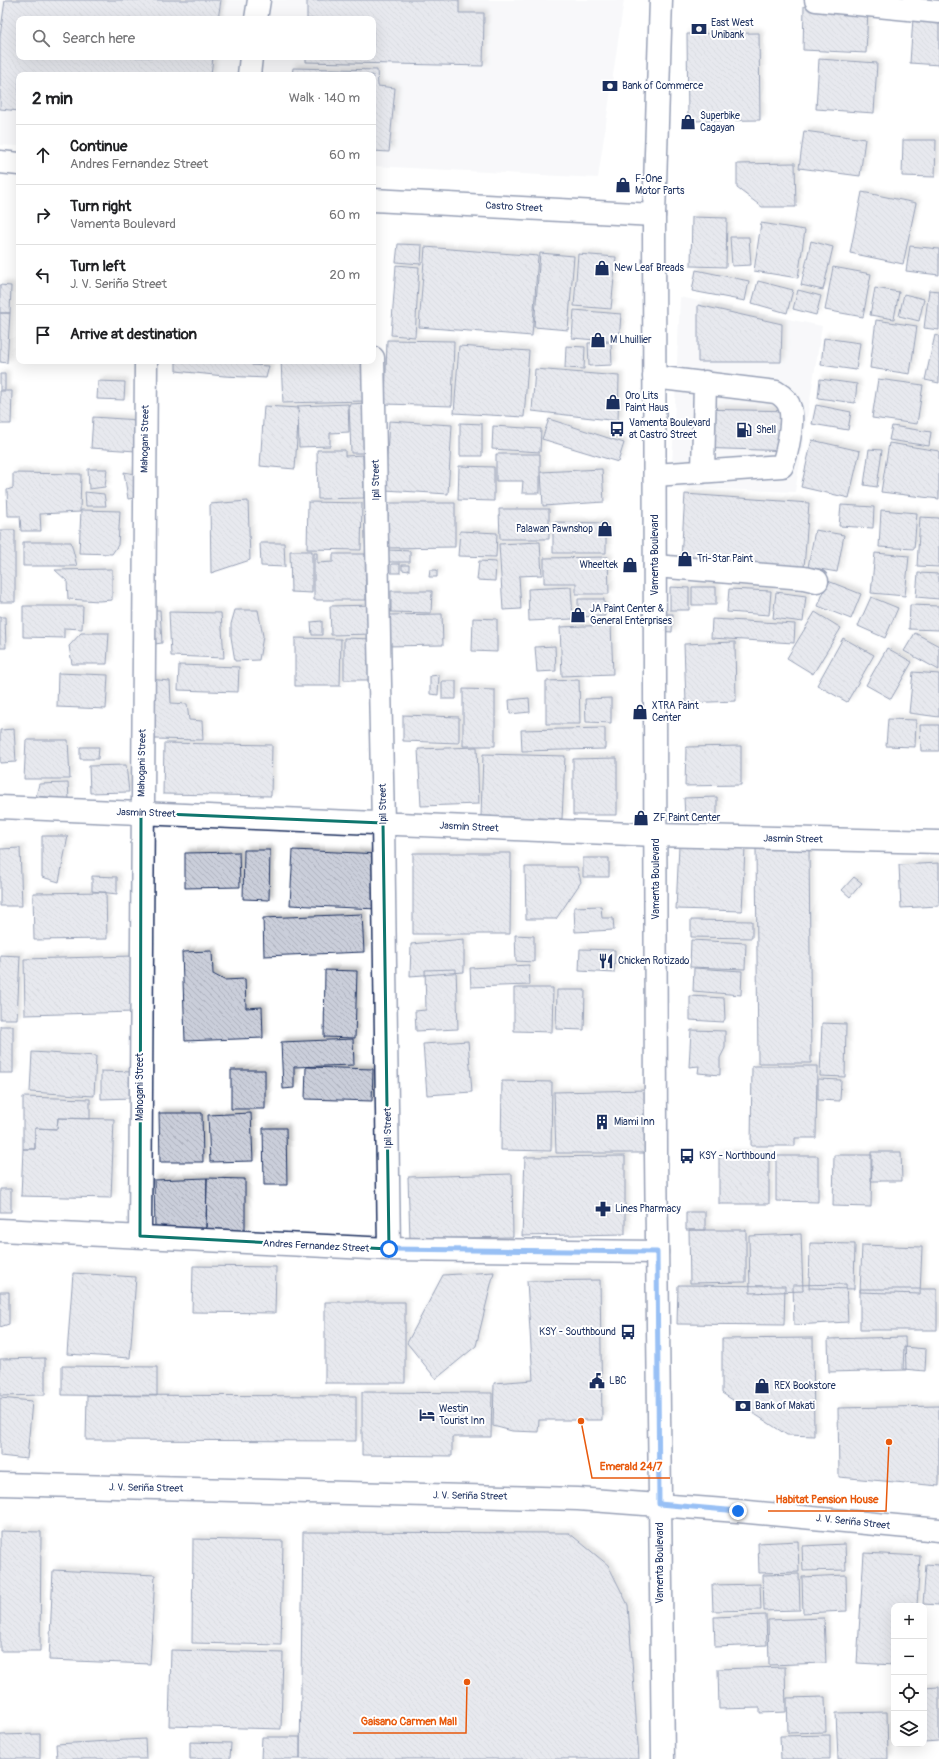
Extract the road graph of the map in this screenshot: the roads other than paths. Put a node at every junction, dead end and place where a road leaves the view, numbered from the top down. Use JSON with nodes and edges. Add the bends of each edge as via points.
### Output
{"nodes":[{"id":1,"x":259,"y":0,"type":"edge"},
{"id":2,"x":661,"y":0,"type":"edge"},
{"id":3,"x":816,"y":0,"type":"edge"},
{"id":4,"x":939,"y":12,"type":"edge"},
{"id":5,"x":256,"y":16,"type":"edge"},
{"id":6,"x":251,"y":60,"type":"edge"},
{"id":7,"x":249,"y":72,"type":"edge"},
{"id":8,"x":0,"y":162,"type":"edge"},
{"id":9,"x":16,"y":164,"type":"edge"},
{"id":10,"x":376,"y":200,"type":"edge"},
{"id":11,"x":654,"y":215,"type":"junction"},
{"id":12,"x":146,"y":364,"type":"edge"},
{"id":13,"x":373,"y":364,"type":"edge"},
{"id":14,"x":654,"y":377,"type":"junction"},
{"id":15,"x":705,"y":382,"type":"junction"},
{"id":16,"x":703,"y":472,"type":"junction"},
{"id":17,"x":655,"y":475,"type":"junction"},
{"id":18,"x":655,"y":566,"type":"junction"},
{"id":19,"x":818,"y":581,"type":"dead end"},
{"id":20,"x":0,"y":807,"type":"edge"},
{"id":21,"x":141,"y":813,"type":"junction"},
{"id":22,"x":383,"y":823,"type":"junction"},
{"id":23,"x":656,"y":835,"type":"junction"},
{"id":24,"x":939,"y":842,"type":"edge"},
{"id":25,"x":0,"y":1230,"type":"edge"},
{"id":26,"x":140,"y":1236,"type":"junction"},
{"id":27,"x":389,"y":1249,"type":"junction"},
{"id":28,"x":657,"y":1252,"type":"junction"},
{"id":29,"x":0,"y":1484,"type":"edge"},
{"id":30,"x":659,"y":1504,"type":"junction"},
{"id":31,"x":939,"y":1530,"type":"edge"},
{"id":32,"x":662,"y":1759,"type":"edge"}],
"edges":[{"from":1,"to":5,"type":"street"},
{"from":2,"to":11,"type":"street","name":"Vamenta Boulevard"},
{"from":3,"to":4,"type":"street"},
{"from":6,"to":7,"type":"street"},
{"from":8,"to":9,"type":"street"},
{"from":10,"to":11,"type":"street","name":"Castro Street"},
{"from":11,"to":14,"type":"street","name":"Vamenta Boulevard"},
{"from":12,"to":21,"type":"street","name":"Mahogani Street"},
{"from":13,"to":22,"type":"street","name":"Ipil Street"},
{"from":14,"to":15,"type":"street"},
{"from":14,"to":17,"type":"street","name":"Vamenta Boulevard"},
{"from":15,"to":16,"type":"street"},
{"from":15,"to":16,"type":"street","via":[[776,392],[784,397],[791,409],[790,437],[782,466]]},
{"from":16,"to":17,"type":"street"},
{"from":17,"to":18,"type":"street","name":"Vamenta Boulevard"},
{"from":18,"to":19,"type":"street"},
{"from":18,"to":23,"type":"street","name":"Vamenta Boulevard"},
{"from":20,"to":21,"type":"street","name":"Jasmin Street"},
{"from":21,"to":22,"type":"street","name":"Jasmin Street"},
{"from":21,"to":26,"type":"street","name":"Mahogani Street"},
{"from":22,"to":23,"type":"street","name":"Jasmin Street"},
{"from":22,"to":27,"type":"street","name":"Ipil Street"},
{"from":23,"to":24,"type":"street","name":"Jasmin Street"},
{"from":23,"to":28,"type":"street","name":"Vamenta Boulevard"},
{"from":25,"to":26,"type":"street","name":"Andres Fernandez Street"},
{"from":26,"to":27,"type":"street","name":"Andres Fernandez Street"},
{"from":27,"to":28,"type":"street","name":"Andres Fernandez Street"},
{"from":28,"to":30,"type":"street","name":"Vamenta Boulevard"},
{"from":29,"to":30,"type":"street","name":"J. V. Seriña Street","via":[[578,1499]]},
{"from":30,"to":31,"type":"street","name":"J. V. Seriña Street"},
{"from":30,"to":32,"type":"street","name":"Vamenta Boulevard"}]}
